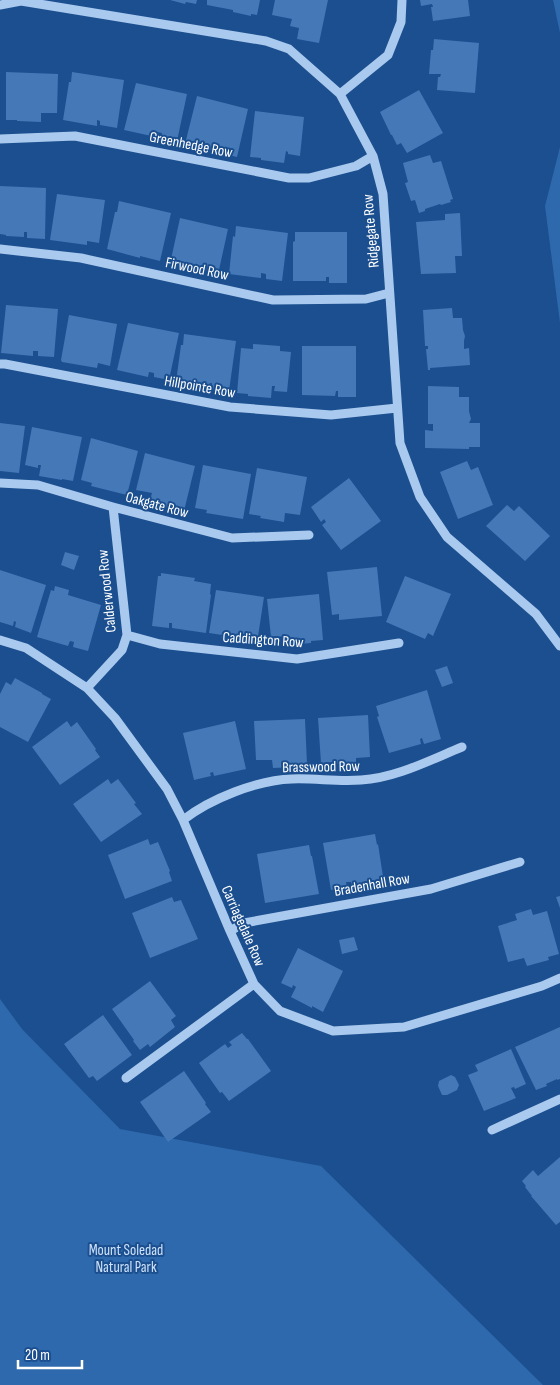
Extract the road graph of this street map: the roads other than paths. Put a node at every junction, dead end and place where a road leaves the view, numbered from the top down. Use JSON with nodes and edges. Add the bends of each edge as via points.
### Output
{"nodes":[{"id":1,"x":402,"y":0,"type":"edge"},
{"id":2,"x":0,"y":5,"type":"edge"},
{"id":3,"x":340,"y":94,"type":"junction"},
{"id":4,"x":0,"y":139,"type":"edge"},
{"id":5,"x":372,"y":156,"type":"junction"},
{"id":6,"x":0,"y":249,"type":"edge"},
{"id":7,"x":389,"y":293,"type":"junction"},
{"id":8,"x":0,"y":364,"type":"edge"},
{"id":9,"x":397,"y":408,"type":"junction"},
{"id":10,"x":0,"y":483,"type":"edge"},
{"id":11,"x":112,"y":507,"type":"junction"},
{"id":12,"x":309,"y":535,"type":"dead end"},
{"id":13,"x":127,"y":635,"type":"junction"},
{"id":14,"x":0,"y":640,"type":"edge"},
{"id":15,"x":398,"y":643,"type":"dead end"},
{"id":16,"x":560,"y":646,"type":"edge"},
{"id":17,"x":87,"y":688,"type":"junction"},
{"id":18,"x":462,"y":747,"type":"dead end"},
{"id":19,"x":183,"y":820,"type":"junction"},
{"id":20,"x":520,"y":862,"type":"dead end"},
{"id":21,"x":230,"y":931,"type":"junction"},
{"id":22,"x":560,"y":978,"type":"edge"},
{"id":23,"x":254,"y":984,"type":"junction"},
{"id":24,"x":126,"y":1078,"type":"dead end"},
{"id":25,"x":560,"y":1098,"type":"edge"},
{"id":26,"x":492,"y":1130,"type":"dead end"}],
"edges":[{"from":1,"to":3,"type":"street","via":[[401,22],[388,55]]},
{"from":2,"to":3,"type":"street","name":"Ridgegate Row","via":[[21,1],[266,41],[289,49]]},
{"from":3,"to":5,"type":"street","name":"Ridgegate Row"},
{"from":4,"to":5,"type":"street","name":"Greenhedge Row","via":[[75,136],[289,178],[309,178],[356,166]]},
{"from":5,"to":7,"type":"street","name":"Ridgegate Row","via":[[383,194]]},
{"from":6,"to":7,"type":"street","name":"Firwood Row","via":[[81,258],[273,300],[366,299]]},
{"from":7,"to":9,"type":"street","name":"Ridgegate Row"},
{"from":8,"to":9,"type":"street","name":"Hillpointe Row","via":[[230,407],[331,415]]},
{"from":9,"to":16,"type":"street","name":"Ridgegate Row","via":[[400,443],[420,497],[447,537],[536,614]]},
{"from":10,"to":11,"type":"street","name":"Oakgate Row","via":[[38,485]]},
{"from":11,"to":12,"type":"street","name":"Oakgate Row","via":[[232,538]]},
{"from":11,"to":13,"type":"street","name":"Calderwood Row"},
{"from":13,"to":15,"type":"street","name":"Caddington Row","via":[[160,644],[297,659]]},
{"from":13,"to":17,"type":"street","name":"Calderwood Row","via":[[122,650]]},
{"from":14,"to":17,"type":"street","name":"Carriagedale Row","via":[[26,648]]},
{"from":17,"to":19,"type":"street","name":"Carriagedale Row","via":[[115,718],[167,789]]},
{"from":18,"to":19,"type":"street","name":"Brasswood Row","via":[[390,776],[361,780],[290,779],[251,786],[197,809]]},
{"from":19,"to":21,"type":"street","name":"Carriagedale Row"},
{"from":20,"to":21,"type":"street","name":"Bradenhall Row","via":[[431,889],[244,923]]},
{"from":21,"to":23,"type":"street","name":"Carriagedale Row"},
{"from":22,"to":23,"type":"street","name":"Carriagedale Row","via":[[404,1027],[334,1031],[280,1011]]},
{"from":23,"to":24,"type":"street"},
{"from":25,"to":26,"type":"street"}]}
